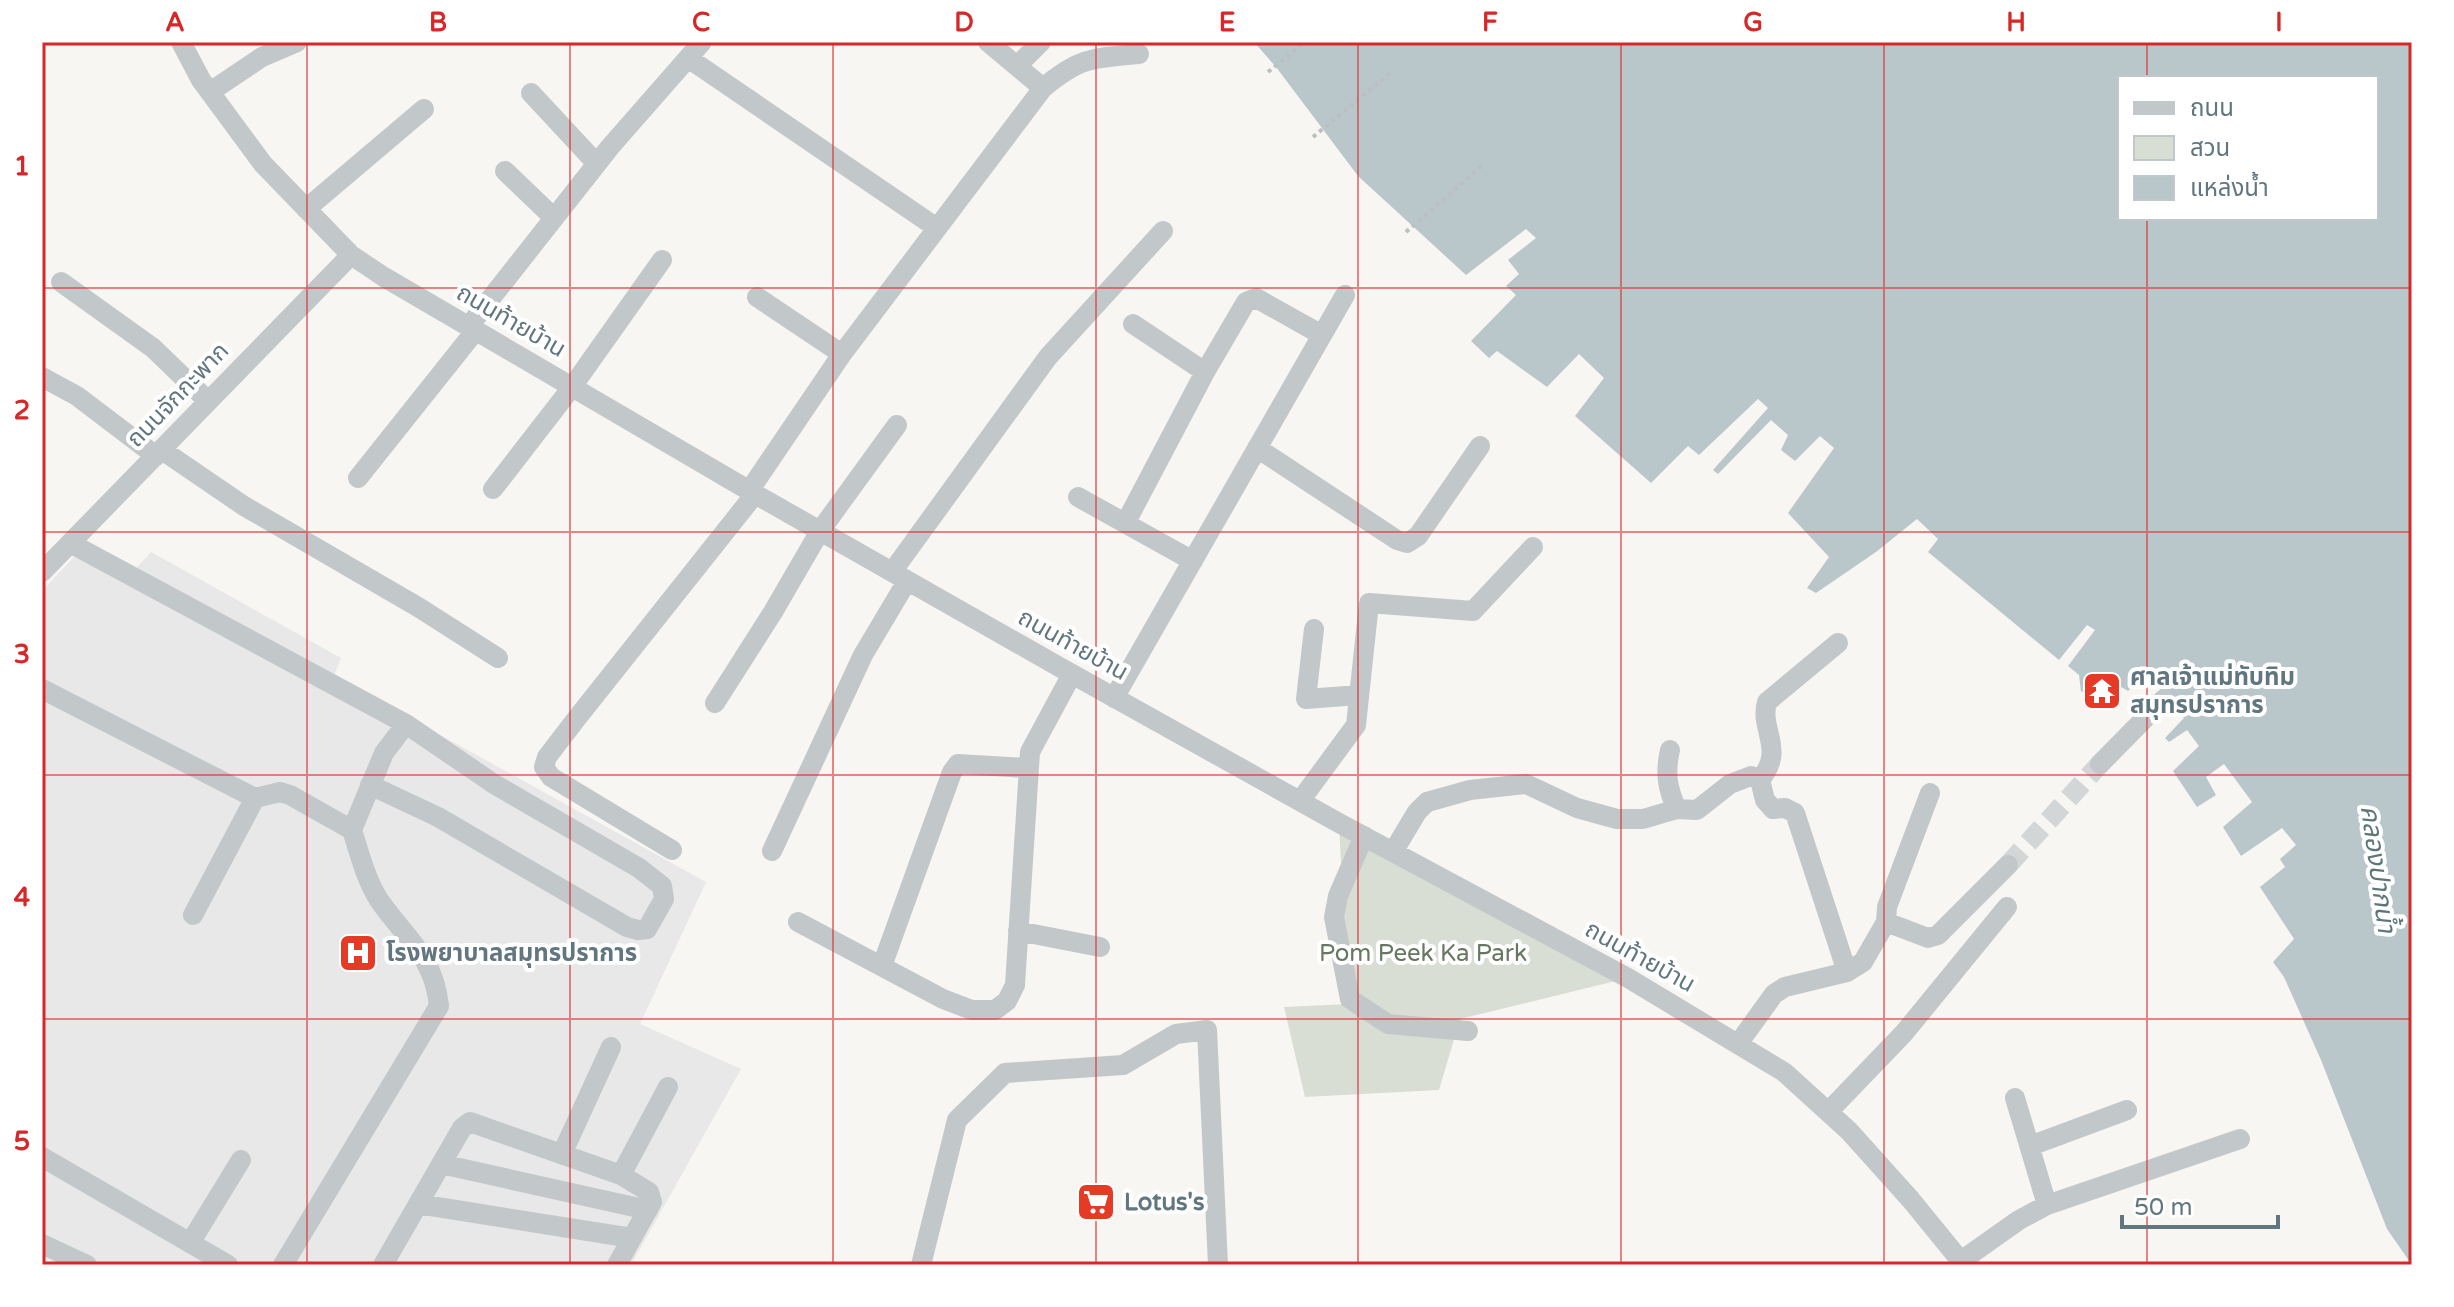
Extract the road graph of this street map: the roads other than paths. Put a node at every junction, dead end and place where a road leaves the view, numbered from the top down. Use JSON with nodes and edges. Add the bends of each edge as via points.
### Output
{"nodes":[{"id":1,"x":181,"y":42,"type":"edge"},
{"id":2,"x":297,"y":42,"type":"edge"},
{"id":3,"x":702,"y":42,"type":"edge"},
{"id":4,"x":988,"y":42,"type":"edge"},
{"id":5,"x":1041,"y":42,"type":"edge"},
{"id":6,"x":1139,"y":54,"type":"dead end"},
{"id":7,"x":688,"y":58,"type":"junction"},
{"id":8,"x":1017,"y":66,"type":"junction"},
{"id":9,"x":1043,"y":88,"type":"junction"},
{"id":10,"x":210,"y":92,"type":"junction"},
{"id":11,"x":531,"y":93,"type":"dead end"},
{"id":12,"x":424,"y":109,"type":"dead end"},
{"id":13,"x":597,"y":164,"type":"junction"},
{"id":14,"x":505,"y":171,"type":"dead end"},
{"id":15,"x":306,"y":209,"type":"junction"},
{"id":16,"x":554,"y":218,"type":"junction"},
{"id":17,"x":937,"y":228,"type":"junction"},
{"id":18,"x":1163,"y":231,"type":"dead end"},
{"id":19,"x":351,"y":255,"type":"junction"},
{"id":20,"x":662,"y":260,"type":"dead end"},
{"id":21,"x":61,"y":282,"type":"dead end"},
{"id":22,"x":1345,"y":295,"type":"dead end"},
{"id":23,"x":757,"y":297,"type":"dead end"},
{"id":24,"x":1133,"y":324,"type":"dead end"},
{"id":25,"x":472,"y":328,"type":"junction"},
{"id":26,"x":1322,"y":335,"type":"junction"},
{"id":27,"x":842,"y":354,"type":"junction"},
{"id":28,"x":1205,"y":372,"type":"junction"},
{"id":29,"x":42,"y":377,"type":"edge"},
{"id":30,"x":572,"y":387,"type":"junction"},
{"id":31,"x":208,"y":401,"type":"junction"},
{"id":32,"x":897,"y":425,"type":"dead end"},
{"id":33,"x":1480,"y":446,"type":"dead end"},
{"id":34,"x":1257,"y":448,"type":"junction"},
{"id":35,"x":159,"y":453,"type":"junction"},
{"id":36,"x":358,"y":478,"type":"dead end"},
{"id":37,"x":493,"y":489,"type":"dead end"},
{"id":38,"x":752,"y":492,"type":"junction"},
{"id":39,"x":1078,"y":497,"type":"dead end"},
{"id":40,"x":1126,"y":522,"type":"junction"},
{"id":41,"x":820,"y":531,"type":"junction"},
{"id":42,"x":70,"y":543,"type":"junction"},
{"id":43,"x":1533,"y":547,"type":"dead end"},
{"id":44,"x":1193,"y":561,"type":"junction"},
{"id":45,"x":42,"y":572,"type":"edge"},
{"id":46,"x":900,"y":576,"type":"junction"},
{"id":47,"x":1314,"y":629,"type":"dead end"},
{"id":48,"x":1838,"y":643,"type":"dead end"},
{"id":49,"x":498,"y":658,"type":"dead end"},
{"id":50,"x":1072,"y":674,"type":"junction"},
{"id":51,"x":42,"y":689,"type":"edge"},
{"id":52,"x":1359,"y":695,"type":"junction"},
{"id":53,"x":1114,"y":698,"type":"junction"},
{"id":54,"x":2164,"y":699,"type":"dead end"},
{"id":55,"x":715,"y":703,"type":"dead end"},
{"id":56,"x":406,"y":724,"type":"junction"},
{"id":57,"x":1670,"y":750,"type":"dead end"},
{"id":58,"x":2100,"y":764,"type":"tunnel mouth"},
{"id":59,"x":1028,"y":768,"type":"junction"},
{"id":60,"x":1760,"y":780,"type":"junction"},
{"id":61,"x":370,"y":785,"type":"junction"},
{"id":62,"x":1930,"y":793,"type":"dead end"},
{"id":63,"x":255,"y":798,"type":"junction"},
{"id":64,"x":1300,"y":801,"type":"junction"},
{"id":65,"x":1677,"y":809,"type":"junction"},
{"id":66,"x":352,"y":830,"type":"junction"},
{"id":67,"x":1364,"y":836,"type":"junction"},
{"id":68,"x":672,"y":850,"type":"dead end"},
{"id":69,"x":772,"y":851,"type":"dead end"},
{"id":70,"x":1393,"y":852,"type":"junction"},
{"id":71,"x":2008,"y":865,"type":"tunnel mouth"},
{"id":72,"x":2007,"y":907,"type":"dead end"},
{"id":73,"x":193,"y":915,"type":"dead end"},
{"id":74,"x":798,"y":922,"type":"dead end"},
{"id":75,"x":1886,"y":922,"type":"junction"},
{"id":76,"x":1018,"y":931,"type":"junction"},
{"id":77,"x":1100,"y":947,"type":"dead end"},
{"id":78,"x":882,"y":966,"type":"junction"},
{"id":79,"x":1847,"y":972,"type":"junction"},
{"id":80,"x":1468,"y":1031,"type":"dead end"},
{"id":81,"x":1738,"y":1044,"type":"junction"},
{"id":82,"x":611,"y":1047,"type":"dead end"},
{"id":83,"x":668,"y":1087,"type":"dead end"},
{"id":84,"x":2015,"y":1098,"type":"dead end"},
{"id":85,"x":2127,"y":1110,"type":"dead end"},
{"id":86,"x":1828,"y":1112,"type":"junction"},
{"id":87,"x":2240,"y":1139,"type":"dead end"},
{"id":88,"x":2030,"y":1146,"type":"junction"},
{"id":89,"x":562,"y":1154,"type":"junction"},
{"id":90,"x":42,"y":1157,"type":"edge"},
{"id":91,"x":241,"y":1160,"type":"dead end"},
{"id":92,"x":441,"y":1164,"type":"junction"},
{"id":93,"x":621,"y":1175,"type":"junction"},
{"id":94,"x":418,"y":1204,"type":"junction"},
{"id":95,"x":2047,"y":1205,"type":"junction"},
{"id":96,"x":648,"y":1210,"type":"junction"},
{"id":97,"x":632,"y":1238,"type":"junction"},
{"id":98,"x":190,"y":1243,"type":"junction"},
{"id":99,"x":42,"y":1244,"type":"edge"},
{"id":100,"x":1962,"y":1263,"type":"edge"},
{"id":101,"x":87,"y":1265,"type":"edge"},
{"id":102,"x":228,"y":1265,"type":"edge"},
{"id":103,"x":283,"y":1265,"type":"edge"},
{"id":104,"x":383,"y":1265,"type":"edge"},
{"id":105,"x":617,"y":1265,"type":"edge"},
{"id":106,"x":921,"y":1265,"type":"edge"},
{"id":107,"x":1218,"y":1265,"type":"edge"}],
"edges":[{"from":1,"to":10,"type":"street","name":"ถนนท้ายบ้าน"},
{"from":2,"to":10,"type":"street","via":[[262,57]]},
{"from":3,"to":7,"type":"street"},
{"from":4,"to":8,"type":"street"},
{"from":5,"to":8,"type":"street"},
{"from":6,"to":9,"type":"street","via":[[1089,58]]},
{"from":7,"to":13,"type":"street"},
{"from":7,"to":17,"type":"street"},
{"from":8,"to":9,"type":"street"},
{"from":9,"to":17,"type":"street"},
{"from":10,"to":15,"type":"street","name":"ถนนท้ายบ้าน","via":[[263,164]]},
{"from":11,"to":13,"type":"street"},
{"from":12,"to":15,"type":"street"},
{"from":13,"to":16,"type":"street"},
{"from":14,"to":16,"type":"street"},
{"from":15,"to":19,"type":"street","name":"ถนนท้ายบ้าน"},
{"from":16,"to":25,"type":"street"},
{"from":17,"to":27,"type":"street"},
{"from":18,"to":46,"type":"street","via":[[1048,357]]},
{"from":19,"to":25,"type":"street","name":"ถนนท้ายบ้าน"},
{"from":19,"to":31,"type":"street","name":"ถนนจักกะพาก"},
{"from":20,"to":30,"type":"street"},
{"from":21,"to":31,"type":"street","via":[[153,348]]},
{"from":22,"to":26,"type":"street"},
{"from":23,"to":27,"type":"street"},
{"from":24,"to":28,"type":"street"},
{"from":25,"to":30,"type":"street","name":"ถนนท้ายบ้าน"},
{"from":25,"to":36,"type":"street"},
{"from":26,"to":28,"type":"street","via":[[1251,298]]},
{"from":26,"to":34,"type":"street"},
{"from":27,"to":38,"type":"street"},
{"from":28,"to":40,"type":"street"},
{"from":29,"to":35,"type":"street"},
{"from":30,"to":37,"type":"street"},
{"from":30,"to":38,"type":"street","name":"ถนนท้ายบ้าน"},
{"from":31,"to":35,"type":"street","name":"ถนนจักกะพาก"},
{"from":32,"to":41,"type":"street"},
{"from":33,"to":34,"type":"street","via":[[1418,536],[1407,543]]},
{"from":34,"to":44,"type":"street"},
{"from":35,"to":42,"type":"street","name":"ถนนจักกะพาก"},
{"from":35,"to":49,"type":"street"},
{"from":38,"to":41,"type":"street","name":"ถนนท้ายบ้าน"},
{"from":38,"to":68,"type":"street","via":[[544,767],[551,777]]},
{"from":39,"to":40,"type":"street"},
{"from":40,"to":44,"type":"street"},
{"from":41,"to":46,"type":"street","name":"ถนนท้ายบ้าน"},
{"from":41,"to":55,"type":"street"},
{"from":42,"to":45,"type":"street","name":"ถนนจักกะพาก"},
{"from":42,"to":56,"type":"street"},
{"from":43,"to":52,"type":"street","via":[[1473,611],[1369,603]]},
{"from":44,"to":53,"type":"street"},
{"from":46,"to":50,"type":"street","name":"ถนนท้ายบ้าน"},
{"from":46,"to":69,"type":"street"},
{"from":47,"to":52,"type":"street","via":[[1306,699]]},
{"from":48,"to":60,"type":"street","via":[[1767,702],[1764,713],[1772,754]]},
{"from":50,"to":53,"type":"street","name":"ถนนท้ายบ้าน"},
{"from":50,"to":59,"type":"street","via":[[1030,752]]},
{"from":51,"to":63,"type":"street"},
{"from":52,"to":64,"type":"street","via":[[1356,725]]},
{"from":53,"to":64,"type":"street","name":"ถนนท้ายบ้าน"},
{"from":54,"to":58,"type":"street"},
{"from":56,"to":61,"type":"street","via":[[384,753]]},
{"from":56,"to":61,"type":"street","via":[[494,784],[659,882],[665,895],[657,913],[646,929],[627,927],[438,817]]},
{"from":57,"to":65,"type":"street","via":[[1669,793]]},
{"from":59,"to":76,"type":"street"},
{"from":59,"to":78,"type":"street","via":[[958,764],[952,772]]},
{"from":60,"to":65,"type":"street","via":[[1751,776],[1730,784],[1697,810]]},
{"from":60,"to":79,"type":"street","via":[[1773,809],[1795,813]]},
{"from":61,"to":66,"type":"street"},
{"from":62,"to":75,"type":"street"},
{"from":63,"to":66,"type":"street","via":[[290,795]]},
{"from":63,"to":73,"type":"street"},
{"from":64,"to":67,"type":"street","name":"ถนนท้ายบ้าน"},
{"from":65,"to":70,"type":"street","via":[[1643,819],[1617,819],[1577,808],[1526,784],[1470,790],[1427,802]]},
{"from":66,"to":103,"type":"street","via":[[377,897],[428,961],[439,1006]]},
{"from":67,"to":70,"type":"street","name":"ถนนท้ายบ้าน"},
{"from":67,"to":80,"type":"street","via":[[1334,917],[1350,999],[1388,1024]]},
{"from":70,"to":81,"type":"street","name":"ถนนท้ายบ้าน","via":[[1628,978]]},
{"from":71,"to":75,"type":"street","via":[[1938,935],[1928,938]]},
{"from":72,"to":86,"type":"street","via":[[1904,1033]]},
{"from":74,"to":78,"type":"street"},
{"from":75,"to":79,"type":"street","via":[[1863,962]]},
{"from":76,"to":77,"type":"street"},
{"from":76,"to":78,"type":"street","via":[[1015,985],[995,1010],[972,1010],[943,999]]},
{"from":79,"to":81,"type":"street","via":[[1774,994]]},
{"from":81,"to":86,"type":"street","name":"ถนนท้ายบ้าน","via":[[1784,1072]]},
{"from":82,"to":89,"type":"street"},
{"from":83,"to":93,"type":"street"},
{"from":84,"to":88,"type":"street"},
{"from":85,"to":88,"type":"street"},
{"from":86,"to":100,"type":"street","name":"ถนนท้ายบ้าน"},
{"from":87,"to":95,"type":"street"},
{"from":88,"to":95,"type":"street"},
{"from":89,"to":92,"type":"street","via":[[470,1122]]},
{"from":89,"to":93,"type":"street"},
{"from":90,"to":98,"type":"street"},
{"from":91,"to":98,"type":"street"},
{"from":92,"to":94,"type":"street"},
{"from":92,"to":96,"type":"street"},
{"from":93,"to":96,"type":"street","via":[[649,1192]]},
{"from":94,"to":97,"type":"street"},
{"from":94,"to":104,"type":"street"},
{"from":95,"to":100,"type":"street"},
{"from":96,"to":97,"type":"street"},
{"from":97,"to":105,"type":"street"},
{"from":98,"to":102,"type":"street"},
{"from":99,"to":101,"type":"street"},
{"from":106,"to":107,"type":"street","via":[[957,1120],[1005,1073],[1123,1065],[1176,1034],[1207,1030]]}]}
